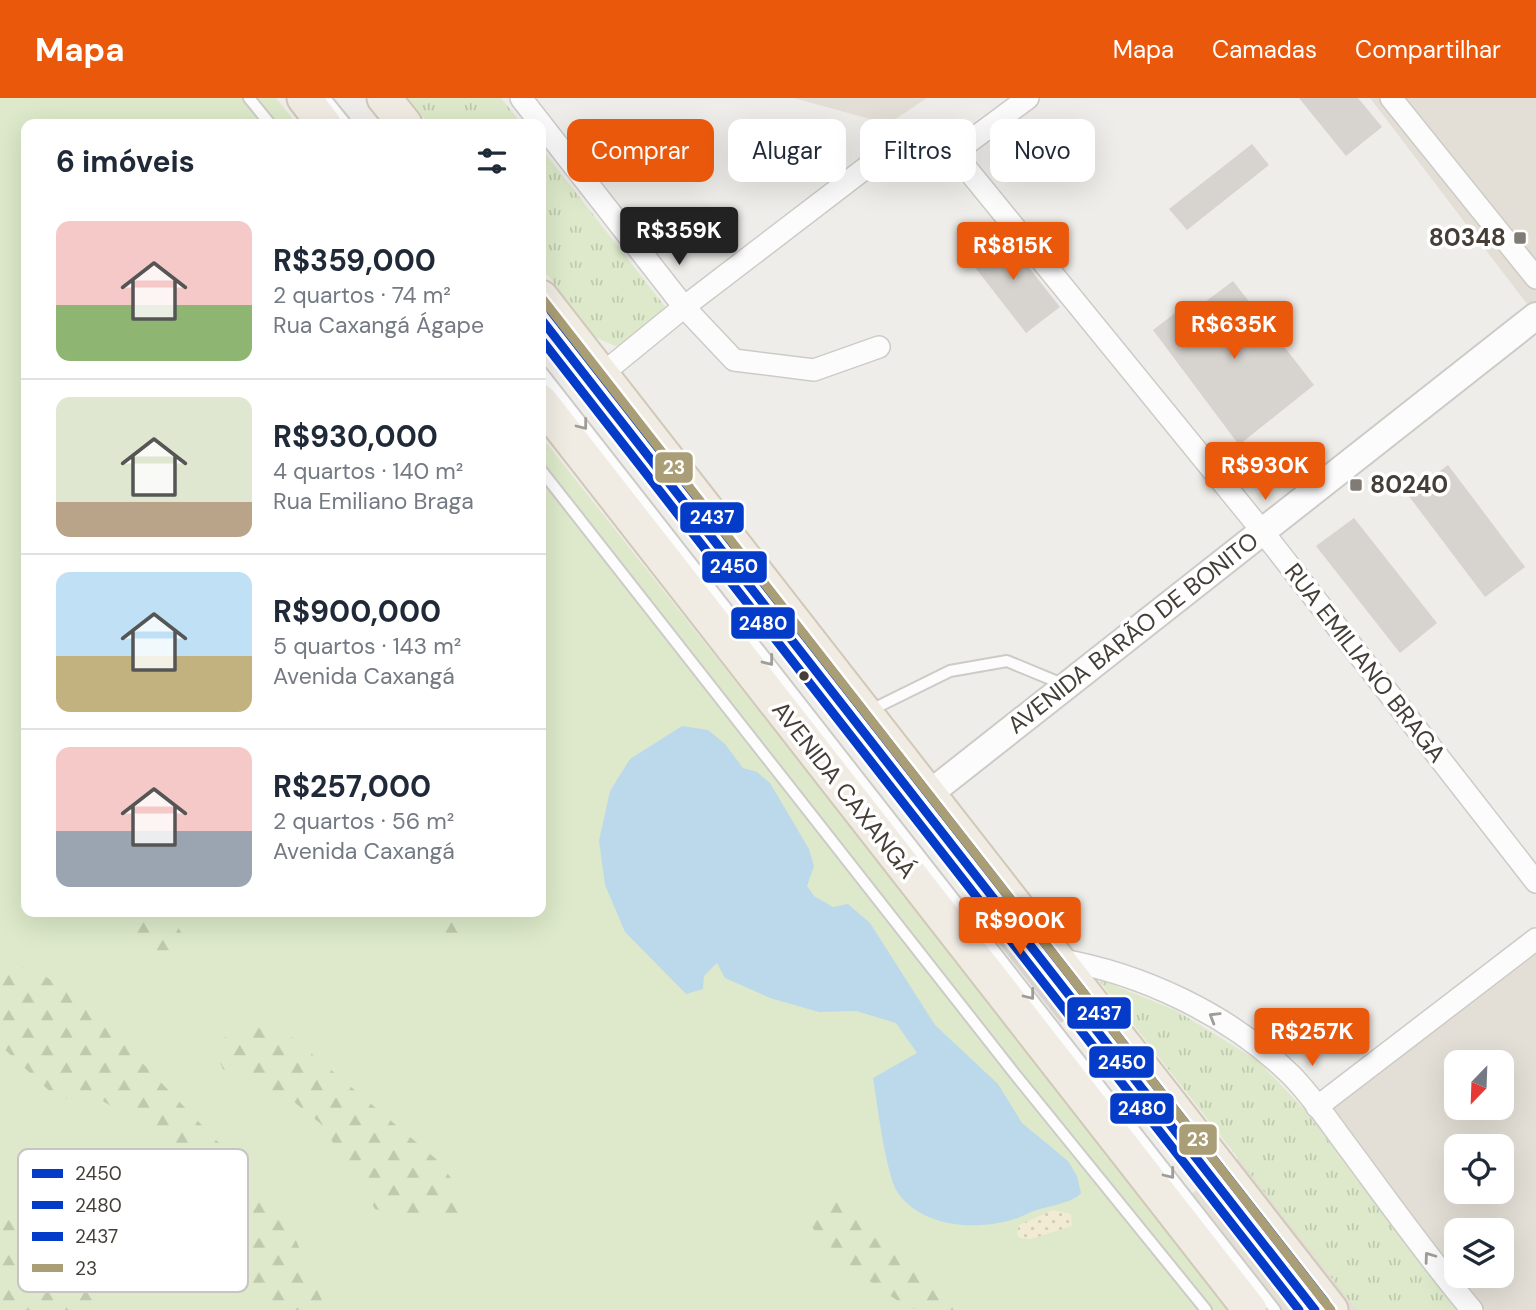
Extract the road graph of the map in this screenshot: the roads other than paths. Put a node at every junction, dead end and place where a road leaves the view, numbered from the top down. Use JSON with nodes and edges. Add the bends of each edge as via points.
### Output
{"nodes":[{"id":1,"x":249,"y":98,"type":"edge"},
{"id":2,"x":304,"y":98,"type":"edge"},
{"id":3,"x":326,"y":98,"type":"edge"},
{"id":4,"x":384,"y":98,"type":"edge"},
{"id":5,"x":521,"y":98,"type":"edge"},
{"id":6,"x":1028,"y":98,"type":"edge"},
{"id":7,"x":1391,"y":98,"type":"edge"},
{"id":8,"x":266,"y":119,"type":"edge"},
{"id":9,"x":320,"y":119,"type":"edge"},
{"id":10,"x":342,"y":119,"type":"edge"},
{"id":11,"x":401,"y":119,"type":"edge"},
{"id":12,"x":537,"y":119,"type":"edge"},
{"id":13,"x":546,"y":130,"type":"edge"},
{"id":14,"x":976,"y":136,"type":"edge"},
{"id":15,"x":860,"y":172,"type":"edge"},
{"id":16,"x":976,"y":179,"type":"edge"},
{"id":17,"x":1536,"y":278,"type":"edge"},
{"id":18,"x":546,"y":302,"type":"edge"},
{"id":19,"x":684,"y":307,"type":"junction"},
{"id":20,"x":1536,"y":316,"type":"edge"},
{"id":21,"x":546,"y":325,"type":"edge"},
{"id":22,"x":879,"y":346,"type":"dead end"},
{"id":23,"x":602,"y":374,"type":"junction"},
{"id":24,"x":546,"y":377,"type":"edge"},
{"id":25,"x":546,"y":408,"type":"edge"},
{"id":26,"x":546,"y":476,"type":"edge"},
{"id":27,"x":1263,"y":532,"type":"junction"},
{"id":28,"x":1065,"y":685,"type":"junction"},
{"id":29,"x":866,"y":713,"type":"junction"},
{"id":30,"x":929,"y":794,"type":"junction"},
{"id":31,"x":1536,"y":882,"type":"edge"},
{"id":32,"x":1536,"y":939,"type":"edge"},
{"id":33,"x":1057,"y":959,"type":"junction"},
{"id":34,"x":1317,"y":1107,"type":"junction"},
{"id":35,"x":1206,"y":1310,"type":"edge"},
{"id":36,"x":1250,"y":1310,"type":"edge"},
{"id":37,"x":1276,"y":1310,"type":"edge"},
{"id":38,"x":1315,"y":1310,"type":"edge"},
{"id":39,"x":1331,"y":1310,"type":"edge"},
{"id":40,"x":1472,"y":1310,"type":"edge"}],
"edges":[{"from":1,"to":8,"type":"lane"},
{"from":2,"to":9,"type":"main road"},
{"from":3,"to":10,"type":"lane"},
{"from":4,"to":11,"type":"main road"},
{"from":5,"to":12,"type":"street"},
{"from":6,"to":14,"type":"street"},
{"from":7,"to":17,"type":"street"},
{"from":13,"to":19,"type":"street"},
{"from":15,"to":19,"type":"street"},
{"from":16,"to":27,"type":"street","name":"RUA EMILIANO BRAGA"},
{"from":18,"to":23,"type":"main road"},
{"from":19,"to":22,"type":"street","via":[[734,360],[814,370]]},
{"from":19,"to":23,"type":"street"},
{"from":20,"to":27,"type":"street","name":"AVENIDA BARÃO DE BONITO"},
{"from":21,"to":38,"type":"lane"},
{"from":23,"to":29,"type":"main road"},
{"from":24,"to":37,"type":"lane","one_way":true},
{"from":25,"to":36,"type":"main road","name":"AVENIDA CAXANGÁ"},
{"from":26,"to":35,"type":"lane"},
{"from":27,"to":28,"type":"street","name":"AVENIDA BARÃO DE BONITO"},
{"from":27,"to":31,"type":"street","name":"RUA EMILIANO BRAGA"},
{"from":28,"to":29,"type":"lane","via":[[1007,661],[950,671]]},
{"from":28,"to":30,"type":"street","name":"AVENIDA BARÃO DE BONITO"},
{"from":29,"to":30,"type":"main road"},
{"from":30,"to":33,"type":"main road"},
{"from":32,"to":34,"type":"street"},
{"from":34,"to":33,"type":"street","one_way":true,"via":[[1282,1067],[1209,1013],[1100,966]]},
{"from":33,"to":39,"type":"main road"},
{"from":40,"to":34,"type":"street","one_way":true}]}
